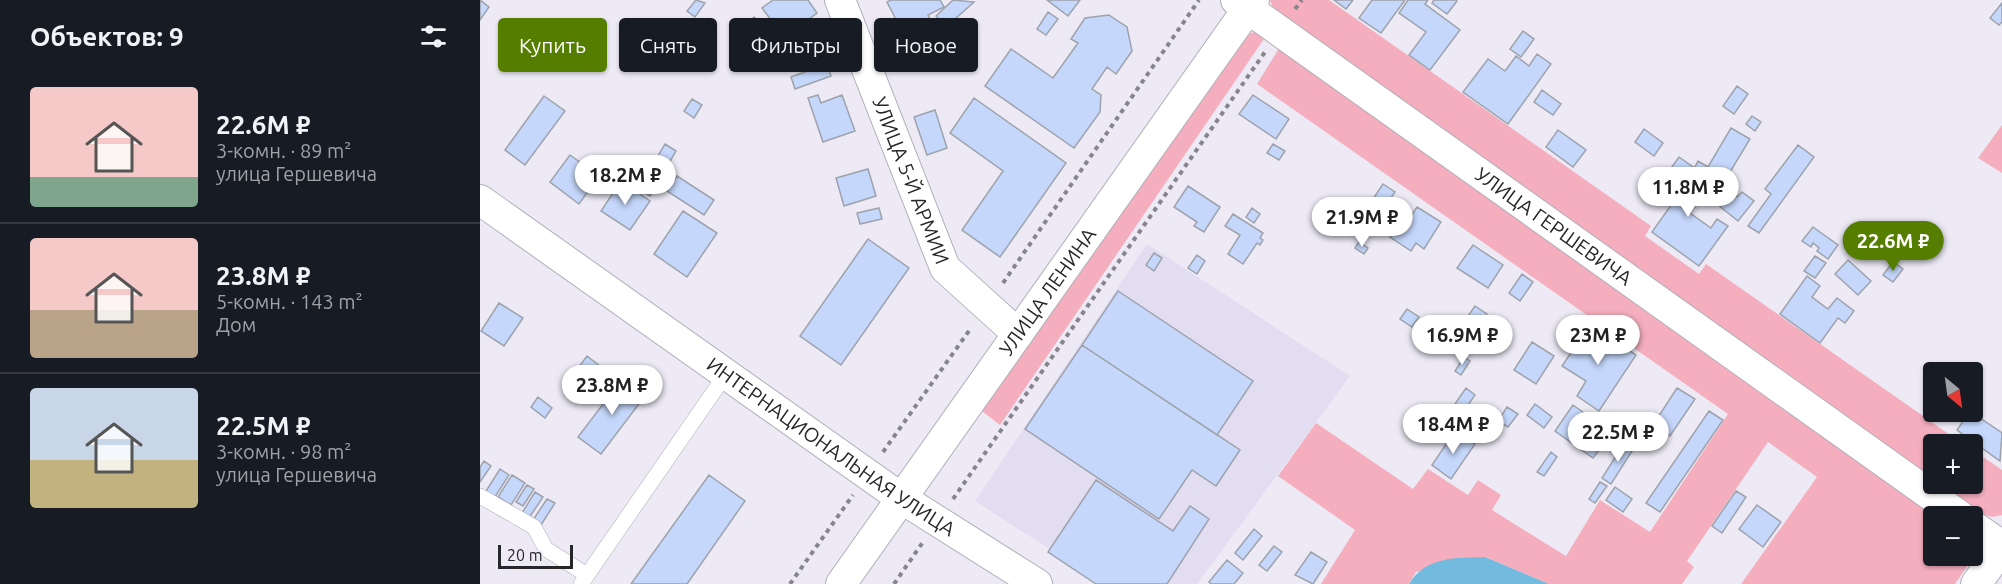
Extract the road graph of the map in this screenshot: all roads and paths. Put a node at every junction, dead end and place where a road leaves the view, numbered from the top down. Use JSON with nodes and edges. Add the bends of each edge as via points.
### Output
{"nodes":[{"id":1,"x":840,"y":0,"type":"edge"},
{"id":2,"x":1246,"y":3,"type":"edge"},
{"id":3,"x":1280,"y":31,"type":"junction"},
{"id":4,"x":480,"y":200,"type":"edge"},
{"id":5,"x":1017,"y":334,"type":"junction"},
{"id":6,"x":726,"y":374,"type":"junction"},
{"id":7,"x":480,"y":496,"type":"edge"},
{"id":8,"x":901,"y":498,"type":"junction"},
{"id":9,"x":1946,"y":506,"type":"edge"},
{"id":10,"x":938,"y":522,"type":"junction"},
{"id":11,"x":1983,"y":533,"type":"edge"},
{"id":12,"x":2002,"y":547,"type":"edge"},
{"id":13,"x":584,"y":580,"type":"edge"},
{"id":14,"x":1029,"y":580,"type":"edge"},
{"id":15,"x":841,"y":584,"type":"edge"},
{"id":16,"x":894,"y":584,"type":"edge"},
{"id":17,"x":1976,"y":584,"type":"edge"}],
"edges":[{"from":1,"to":5,"type":"street","name":"УЛИЦА 5-Й АРМИИ","via":[[945,268]]},
{"from":2,"to":3,"type":"street","name":"УЛИЦА ГЕРШЕВИЧА"},
{"from":2,"to":5,"type":"street","name":"УЛИЦА ЛЕНИНА"},
{"from":3,"to":9,"type":"street","name":"УЛИЦА ГЕРШЕВИЧА"},
{"from":3,"to":10,"type":"path"},
{"from":4,"to":6,"type":"street","name":"ИНТЕРНАЦИОНАЛЬНАЯ УЛИЦА"},
{"from":5,"to":8,"type":"street","name":"УЛИЦА ЛЕНИНА"},
{"from":6,"to":8,"type":"street","name":"ИНТЕРНАЦИОНАЛЬНАЯ УЛИЦА"},
{"from":6,"to":13,"type":"lane"},
{"from":7,"to":13,"type":"lane","via":[[534,527],[546,549]]},
{"from":8,"to":10,"type":"street","name":"ИНТЕРНАЦИОНАЛЬНАЯ УЛИЦА"},
{"from":8,"to":15,"type":"street","name":"УЛИЦА ЛЕНИНА"},
{"from":10,"to":14,"type":"street","name":"ИНТЕРНАЦИОНАЛЬНАЯ УЛИЦА"},
{"from":10,"to":16,"type":"path"},
{"from":11,"to":12,"type":"street"},
{"from":12,"to":17,"type":"street"}]}
